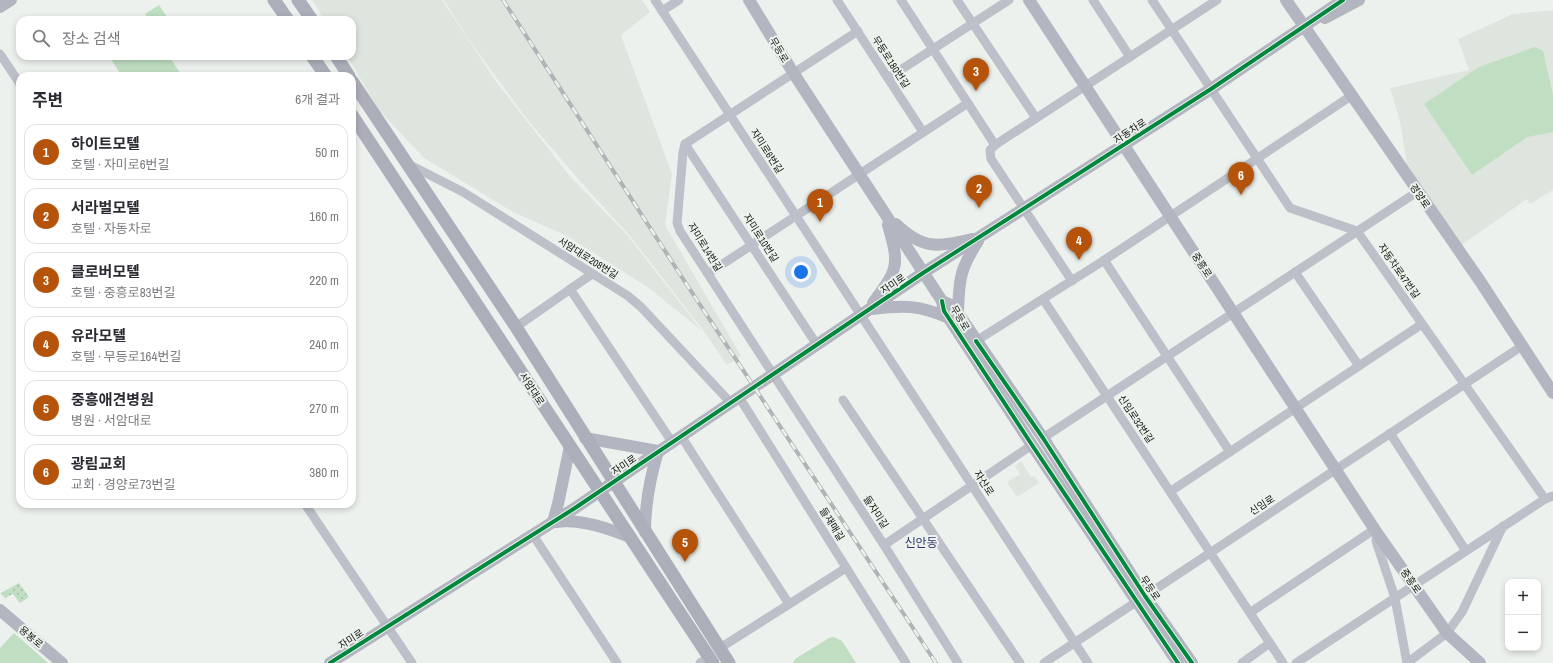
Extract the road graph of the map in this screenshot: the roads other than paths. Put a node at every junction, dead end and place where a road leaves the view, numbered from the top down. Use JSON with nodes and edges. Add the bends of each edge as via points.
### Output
{"nodes":[{"id":1,"x":11,"y":0,"type":"edge"},
{"id":2,"x":274,"y":0,"type":"edge"},
{"id":3,"x":298,"y":0,"type":"edge"},
{"id":4,"x":655,"y":0,"type":"edge"},
{"id":5,"x":679,"y":0,"type":"edge"},
{"id":6,"x":749,"y":0,"type":"edge"},
{"id":7,"x":837,"y":0,"type":"edge"},
{"id":8,"x":901,"y":0,"type":"edge"},
{"id":9,"x":957,"y":0,"type":"edge"},
{"id":10,"x":1009,"y":0,"type":"edge"},
{"id":11,"x":1029,"y":0,"type":"edge"},
{"id":12,"x":1093,"y":0,"type":"edge"},
{"id":13,"x":1152,"y":0,"type":"edge"},
{"id":14,"x":1217,"y":0,"type":"edge"},
{"id":15,"x":1286,"y":0,"type":"edge"},
{"id":16,"x":1343,"y":0,"type":"edge"},
{"id":17,"x":1359,"y":0,"type":"edge"},
{"id":18,"x":0,"y":7,"type":"edge"},
{"id":19,"x":662,"y":11,"type":"junction"},
{"id":20,"x":285,"y":16,"type":"edge"},
{"id":21,"x":309,"y":16,"type":"edge"},
{"id":22,"x":973,"y":23,"type":"junction"},
{"id":23,"x":1304,"y":28,"type":"junction"},
{"id":24,"x":1172,"y":30,"type":"junction"},
{"id":25,"x":858,"y":31,"type":"junction"},
{"id":26,"x":933,"y":49,"type":"junction"},
{"id":27,"x":0,"y":54,"type":"edge"},
{"id":28,"x":1130,"y":57,"type":"junction"},
{"id":29,"x":315,"y":60,"type":"edge"},
{"id":30,"x":339,"y":60,"type":"edge"},
{"id":31,"x":323,"y":72,"type":"edge"},
{"id":32,"x":346,"y":72,"type":"edge"},
{"id":33,"x":794,"y":74,"type":"junction"},
{"id":34,"x":16,"y":78,"type":"edge"},
{"id":35,"x":888,"y":78,"type":"junction"},
{"id":36,"x":356,"y":86,"type":"edge"},
{"id":37,"x":1085,"y":86,"type":"junction"},
{"id":38,"x":1211,"y":89,"type":"junction"},
{"id":39,"x":1351,"y":96,"type":"junction"},
{"id":40,"x":968,"y":103,"type":"junction"},
{"id":41,"x":730,"y":115,"type":"junction"},
{"id":42,"x":1036,"y":118,"type":"junction"},
{"id":43,"x":356,"y":121,"type":"edge"},
{"id":44,"x":923,"y":132,"type":"junction"},
{"id":45,"x":686,"y":144,"type":"junction"},
{"id":46,"x":995,"y":145,"type":"junction"},
{"id":47,"x":1123,"y":145,"type":"junction"},
{"id":48,"x":1256,"y":158,"type":"junction"},
{"id":49,"x":408,"y":164,"type":"junction"},
{"id":50,"x":859,"y":174,"type":"junction"},
{"id":51,"x":1417,"y":192,"type":"junction"},
{"id":52,"x":1023,"y":209,"type":"junction"},
{"id":53,"x":884,"y":213,"type":"junction"},
{"id":54,"x":796,"y":216,"type":"junction"},
{"id":55,"x":1170,"y":216,"type":"junction"},
{"id":56,"x":1357,"y":231,"type":"junction"},
{"id":57,"x":981,"y":236,"type":"junction"},
{"id":58,"x":752,"y":245,"type":"junction"},
{"id":59,"x":1104,"y":260,"type":"junction"},
{"id":60,"x":1295,"y":272,"type":"junction"},
{"id":61,"x":708,"y":273,"type":"junction"},
{"id":62,"x":923,"y":273,"type":"junction"},
{"id":63,"x":592,"y":274,"type":"junction"},
{"id":64,"x":1072,"y":281,"type":"junction"},
{"id":65,"x":570,"y":289,"type":"junction"},
{"id":66,"x":1043,"y":299,"type":"junction"},
{"id":67,"x":865,"y":312,"type":"junction"},
{"id":68,"x":1233,"y":313,"type":"junction"},
{"id":69,"x":954,"y":315,"type":"junction"},
{"id":70,"x":1422,"y":324,"type":"junction"},
{"id":71,"x":516,"y":327,"type":"junction"},
{"id":72,"x":976,"y":341,"type":"junction"},
{"id":73,"x":817,"y":344,"type":"junction"},
{"id":74,"x":1522,"y":346,"type":"junction"},
{"id":75,"x":1167,"y":357,"type":"junction"},
{"id":76,"x":1359,"y":366,"type":"junction"},
{"id":77,"x":773,"y":375,"type":"junction"},
{"id":78,"x":1464,"y":384,"type":"junction"},
{"id":79,"x":1553,"y":393,"type":"edge"},
{"id":80,"x":1107,"y":396,"type":"junction"},
{"id":81,"x":734,"y":400,"type":"junction"},
{"id":82,"x":843,"y":400,"type":"dead end"},
{"id":83,"x":1296,"y":408,"type":"junction"},
{"id":84,"x":1390,"y":434,"type":"junction"},
{"id":85,"x":585,"y":438,"type":"junction"},
{"id":86,"x":1044,"y":438,"type":"junction"},
{"id":87,"x":676,"y":439,"type":"junction"},
{"id":88,"x":1032,"y":445,"type":"junction"},
{"id":89,"x":570,"y":446,"type":"junction"},
{"id":90,"x":658,"y":451,"type":"junction"},
{"id":91,"x":1230,"y":452,"type":"junction"},
{"id":92,"x":1336,"y":470,"type":"junction"},
{"id":93,"x":613,"y":482,"type":"junction"},
{"id":94,"x":973,"y":486,"type":"junction"},
{"id":95,"x":599,"y":491,"type":"junction"},
{"id":96,"x":1171,"y":491,"type":"junction"},
{"id":97,"x":1549,"y":497,"type":"edge"},
{"id":98,"x":308,"y":508,"type":"edge"},
{"id":99,"x":923,"y":519,"type":"junction"},
{"id":100,"x":552,"y":522,"type":"junction"},
{"id":101,"x":1503,"y":526,"type":"junction"},
{"id":102,"x":1376,"y":531,"type":"junction"},
{"id":103,"x":645,"y":532,"type":"junction"},
{"id":104,"x":533,"y":535,"type":"junction"},
{"id":105,"x":630,"y":537,"type":"junction"},
{"id":106,"x":884,"y":545,"type":"junction"},
{"id":107,"x":1211,"y":551,"type":"junction"},
{"id":108,"x":1466,"y":551,"type":"junction"},
{"id":109,"x":846,"y":568,"type":"junction"},
{"id":110,"x":1414,"y":585,"type":"junction"},
{"id":111,"x":1395,"y":598,"type":"junction"},
{"id":112,"x":1141,"y":599,"type":"junction"},
{"id":113,"x":789,"y":604,"type":"junction"},
{"id":114,"x":0,"y":610,"type":"edge"},
{"id":115,"x":1251,"y":612,"type":"junction"},
{"id":116,"x":387,"y":626,"type":"junction"},
{"id":117,"x":1447,"y":633,"type":"junction"},
{"id":118,"x":1075,"y":643,"type":"junction"},
{"id":119,"x":1270,"y":643,"type":"junction"},
{"id":120,"x":720,"y":648,"type":"junction"},
{"id":121,"x":707,"y":661,"type":"edge"},
{"id":122,"x":62,"y":663,"type":"edge"},
{"id":123,"x":330,"y":663,"type":"edge"},
{"id":124,"x":412,"y":663,"type":"edge"},
{"id":125,"x":617,"y":663,"type":"edge"},
{"id":126,"x":729,"y":663,"type":"edge"},
{"id":127,"x":906,"y":663,"type":"edge"},
{"id":128,"x":958,"y":663,"type":"edge"},
{"id":129,"x":1020,"y":663,"type":"edge"},
{"id":130,"x":1044,"y":663,"type":"edge"},
{"id":131,"x":1088,"y":663,"type":"edge"},
{"id":132,"x":1178,"y":663,"type":"edge"},
{"id":133,"x":1192,"y":663,"type":"edge"},
{"id":134,"x":1242,"y":663,"type":"edge"},
{"id":135,"x":1283,"y":663,"type":"edge"},
{"id":136,"x":1296,"y":663,"type":"edge"},
{"id":137,"x":1407,"y":663,"type":"edge"},
{"id":138,"x":1480,"y":663,"type":"edge"}],
"edges":[{"from":1,"to":18,"type":"street"},
{"from":2,"to":20,"type":"main road"},
{"from":3,"to":21,"type":"main road"},
{"from":4,"to":19,"type":"street","name":"자미로6번길"},
{"from":5,"to":19,"type":"street"},
{"from":6,"to":33,"type":"street","name":"무등로"},
{"from":7,"to":25,"type":"street"},
{"from":8,"to":26,"type":"street"},
{"from":9,"to":22,"type":"street"},
{"from":10,"to":22,"type":"street"},
{"from":11,"to":37,"type":"street","name":"중흥로"},
{"from":12,"to":28,"type":"street"},
{"from":13,"to":24,"type":"street"},
{"from":14,"to":24,"type":"street"},
{"from":15,"to":23,"type":"street","name":"경양로"},
{"from":16,"to":23,"type":"street","name":"자동차로"},
{"from":17,"to":23,"type":"street","name":"자동차로","via":[[1340,12]]},
{"from":19,"to":41,"type":"street","name":"자미로6번길"},
{"from":22,"to":26,"type":"street"},
{"from":22,"to":42,"type":"street"},
{"from":23,"to":38,"type":"street","name":"자동차로"},
{"from":23,"to":39,"type":"street","name":"경양로"},
{"from":24,"to":28,"type":"street"},
{"from":24,"to":38,"type":"street"},
{"from":25,"to":33,"type":"street","name":"무등로180번길"},
{"from":25,"to":35,"type":"street","name":"무등로180번길"},
{"from":26,"to":35,"type":"street"},
{"from":26,"to":40,"type":"street"},
{"from":27,"to":34,"type":"street"},
{"from":28,"to":37,"type":"street"},
{"from":29,"to":31,"type":"main road"},
{"from":30,"to":32,"type":"main road"},
{"from":33,"to":41,"type":"street","name":"무등로180번길"},
{"from":33,"to":50,"type":"street","name":"무등로"},
{"from":35,"to":44,"type":"street","name":"무등로180번길"},
{"from":36,"to":49,"type":"main road","name":"서암대로"},
{"from":37,"to":42,"type":"street"},
{"from":37,"to":47,"type":"street","name":"중흥로"},
{"from":38,"to":47,"type":"street","name":"자동차로"},
{"from":38,"to":48,"type":"street"},
{"from":39,"to":48,"type":"street"},
{"from":39,"to":51,"type":"street","name":"경양로"},
{"from":40,"to":44,"type":"street"},
{"from":40,"to":46,"type":"street"},
{"from":41,"to":45,"type":"street"},
{"from":41,"to":54,"type":"street","name":"자미로6번길"},
{"from":42,"to":46,"type":"street"},
{"from":43,"to":89,"type":"main road","name":"서암대로"},
{"from":44,"to":50,"type":"street"},
{"from":45,"to":58,"type":"street","name":"자미로10번길"},
{"from":45,"to":61,"type":"street","name":"자미로14번길","via":[[683,152],[677,223]]},
{"from":46,"to":52,"type":"street","via":[[990,150],[991,159]]},
{"from":47,"to":52,"type":"street","name":"자동차로"},
{"from":47,"to":55,"type":"street","name":"중흥로"},
{"from":48,"to":55,"type":"street"},
{"from":48,"to":56,"type":"street","via":[[1290,208]]},
{"from":49,"to":63,"type":"street","name":"서암대로208번길","via":[[463,192]]},
{"from":49,"to":71,"type":"main road","name":"서암대로"},
{"from":50,"to":53,"type":"street","name":"무등로"},
{"from":50,"to":54,"type":"street"},
{"from":51,"to":56,"type":"street"},
{"from":51,"to":74,"type":"street","name":"경양로"},
{"from":52,"to":57,"type":"street","name":"자동차로"},
{"from":52,"to":64,"type":"street"},
{"from":53,"to":57,"type":"street","via":[[903,231],[930,245],[944,245]]},
{"from":53,"to":62,"type":"street","name":"무등로"},
{"from":53,"to":67,"type":"street","via":[[896,263],[890,281]]},
{"from":54,"to":58,"type":"street"},
{"from":54,"to":67,"type":"street","name":"자미로6번길"},
{"from":55,"to":59,"type":"street"},
{"from":55,"to":68,"type":"street","name":"중흥로"},
{"from":56,"to":60,"type":"street"},
{"from":56,"to":70,"type":"street","name":"자동차로47번길"},
{"from":57,"to":62,"type":"street","name":"자동차로"},
{"from":57,"to":69,"type":"street","via":[[960,275]]},
{"from":58,"to":61,"type":"street"},
{"from":58,"to":73,"type":"street","name":"자미로10번길"},
{"from":59,"to":64,"type":"street"},
{"from":59,"to":75,"type":"street"},
{"from":60,"to":68,"type":"street"},
{"from":60,"to":76,"type":"street"},
{"from":61,"to":77,"type":"street","name":"자미로14번길"},
{"from":62,"to":67,"type":"street","name":"자미로"},
{"from":62,"to":69,"type":"street","name":"무등로","via":[[942,301],[944,311]]},
{"from":63,"to":65,"type":"street"},
{"from":63,"to":81,"type":"street","name":"서암대로208번길","via":[[641,307]]},
{"from":64,"to":66,"type":"street"},
{"from":65,"to":71,"type":"street"},
{"from":65,"to":87,"type":"street"},
{"from":66,"to":72,"type":"street"},
{"from":66,"to":80,"type":"street","name":"신임로32번길"},
{"from":67,"to":69,"type":"street","via":[[905,305]]},
{"from":67,"to":73,"type":"street","name":"자미로"},
{"from":67,"to":94,"type":"street","name":"자산로"},
{"from":68,"to":75,"type":"street"},
{"from":68,"to":83,"type":"street","name":"중흥로"},
{"from":69,"to":72,"type":"street","name":"무등로"},
{"from":69,"to":88,"type":"street","name":"무등로"},
{"from":70,"to":76,"type":"street"},
{"from":70,"to":78,"type":"street","name":"자동차로47번길"},
{"from":71,"to":85,"type":"main road","name":"서암대로"},
{"from":72,"to":86,"type":"street","name":"무등로"},
{"from":73,"to":77,"type":"street","name":"자미로"},
{"from":74,"to":78,"type":"street","name":"신임로"},
{"from":74,"to":79,"type":"street","name":"경양로"},
{"from":75,"to":80,"type":"street"},
{"from":75,"to":91,"type":"street"},
{"from":76,"to":83,"type":"street"},
{"from":77,"to":81,"type":"street","name":"자미로"},
{"from":77,"to":106,"type":"street","name":"들자미길"},
{"from":78,"to":84,"type":"street","name":"신임로"},
{"from":78,"to":97,"type":"street","name":"자동차로47번길"},
{"from":80,"to":86,"type":"street"},
{"from":80,"to":96,"type":"street","name":"신임로32번길"},
{"from":81,"to":87,"type":"street","name":"자미로"},
{"from":81,"to":109,"type":"street","name":"들재매길"},
{"from":82,"to":99,"type":"street"},
{"from":83,"to":91,"type":"street"},
{"from":83,"to":92,"type":"street","name":"중흥로"},
{"from":84,"to":92,"type":"street","name":"신임로"},
{"from":84,"to":108,"type":"street"},
{"from":85,"to":90,"type":"street"},
{"from":85,"to":93,"type":"main road","name":"서암대로"},
{"from":86,"to":112,"type":"street","name":"무등로"},
{"from":87,"to":90,"type":"street","name":"자미로"},
{"from":87,"to":113,"type":"street"},
{"from":88,"to":94,"type":"street"},
{"from":88,"to":112,"type":"street","name":"무등로"},
{"from":89,"to":95,"type":"main road","name":"서암대로"},
{"from":89,"to":100,"type":"street"},
{"from":90,"to":93,"type":"street","name":"자미로"},
{"from":90,"to":103,"type":"street","via":[[645,512]]},
{"from":91,"to":96,"type":"street"},
{"from":92,"to":102,"type":"street","name":"중흥로"},
{"from":92,"to":107,"type":"street","name":"신임로"},
{"from":93,"to":95,"type":"street","name":"자미로"},
{"from":93,"to":103,"type":"main road","name":"서암대로"},
{"from":94,"to":99,"type":"street"},
{"from":94,"to":118,"type":"street","name":"자산로"},
{"from":95,"to":100,"type":"street","name":"자미로"},
{"from":95,"to":105,"type":"main road","name":"서암대로"},
{"from":96,"to":107,"type":"street","name":"신임로32번길"},
{"from":97,"to":101,"type":"street"},
{"from":98,"to":116,"type":"street"},
{"from":99,"to":106,"type":"street"},
{"from":99,"to":129,"type":"street"},
{"from":100,"to":104,"type":"street","name":"자미로"},
{"from":100,"to":105,"type":"street","via":[[567,520]]},
{"from":101,"to":108,"type":"street"},
{"from":101,"to":117,"type":"street","via":[[1462,612]]},
{"from":102,"to":110,"type":"street","name":"중흥로"},
{"from":102,"to":111,"type":"street","via":[[1376,541]]},
{"from":102,"to":115,"type":"street"},
{"from":103,"to":120,"type":"main road","name":"서암대로"},
{"from":104,"to":116,"type":"street","name":"자미로"},
{"from":104,"to":125,"type":"street"},
{"from":105,"to":121,"type":"main road","name":"서암대로"},
{"from":106,"to":128,"type":"street","name":"들자미길"},
{"from":107,"to":112,"type":"street","name":"신임로"},
{"from":107,"to":115,"type":"street","name":"신임로32번길"},
{"from":108,"to":110,"type":"street"},
{"from":109,"to":113,"type":"street"},
{"from":109,"to":127,"type":"street","name":"들재매길"},
{"from":110,"to":111,"type":"street"},
{"from":110,"to":117,"type":"street","name":"중흥로"},
{"from":111,"to":136,"type":"street"},
{"from":111,"to":137,"type":"street"},
{"from":112,"to":118,"type":"street","name":"신임로"},
{"from":112,"to":132,"type":"street","name":"무등로"},
{"from":112,"to":133,"type":"street","name":"무등로"},
{"from":113,"to":120,"type":"street"},
{"from":114,"to":122,"type":"street","name":"용봉로"},
{"from":115,"to":119,"type":"street","name":"신임로32번길"},
{"from":116,"to":123,"type":"street","name":"자미로"},
{"from":116,"to":124,"type":"street"},
{"from":117,"to":137,"type":"street"},
{"from":117,"to":138,"type":"street","name":"중흥로"},
{"from":118,"to":130,"type":"street","name":"신임로"},
{"from":118,"to":131,"type":"street","name":"자산로"},
{"from":119,"to":134,"type":"street"},
{"from":119,"to":135,"type":"street","name":"신임로32번길"},
{"from":120,"to":126,"type":"main road","name":"서암대로"}]}
